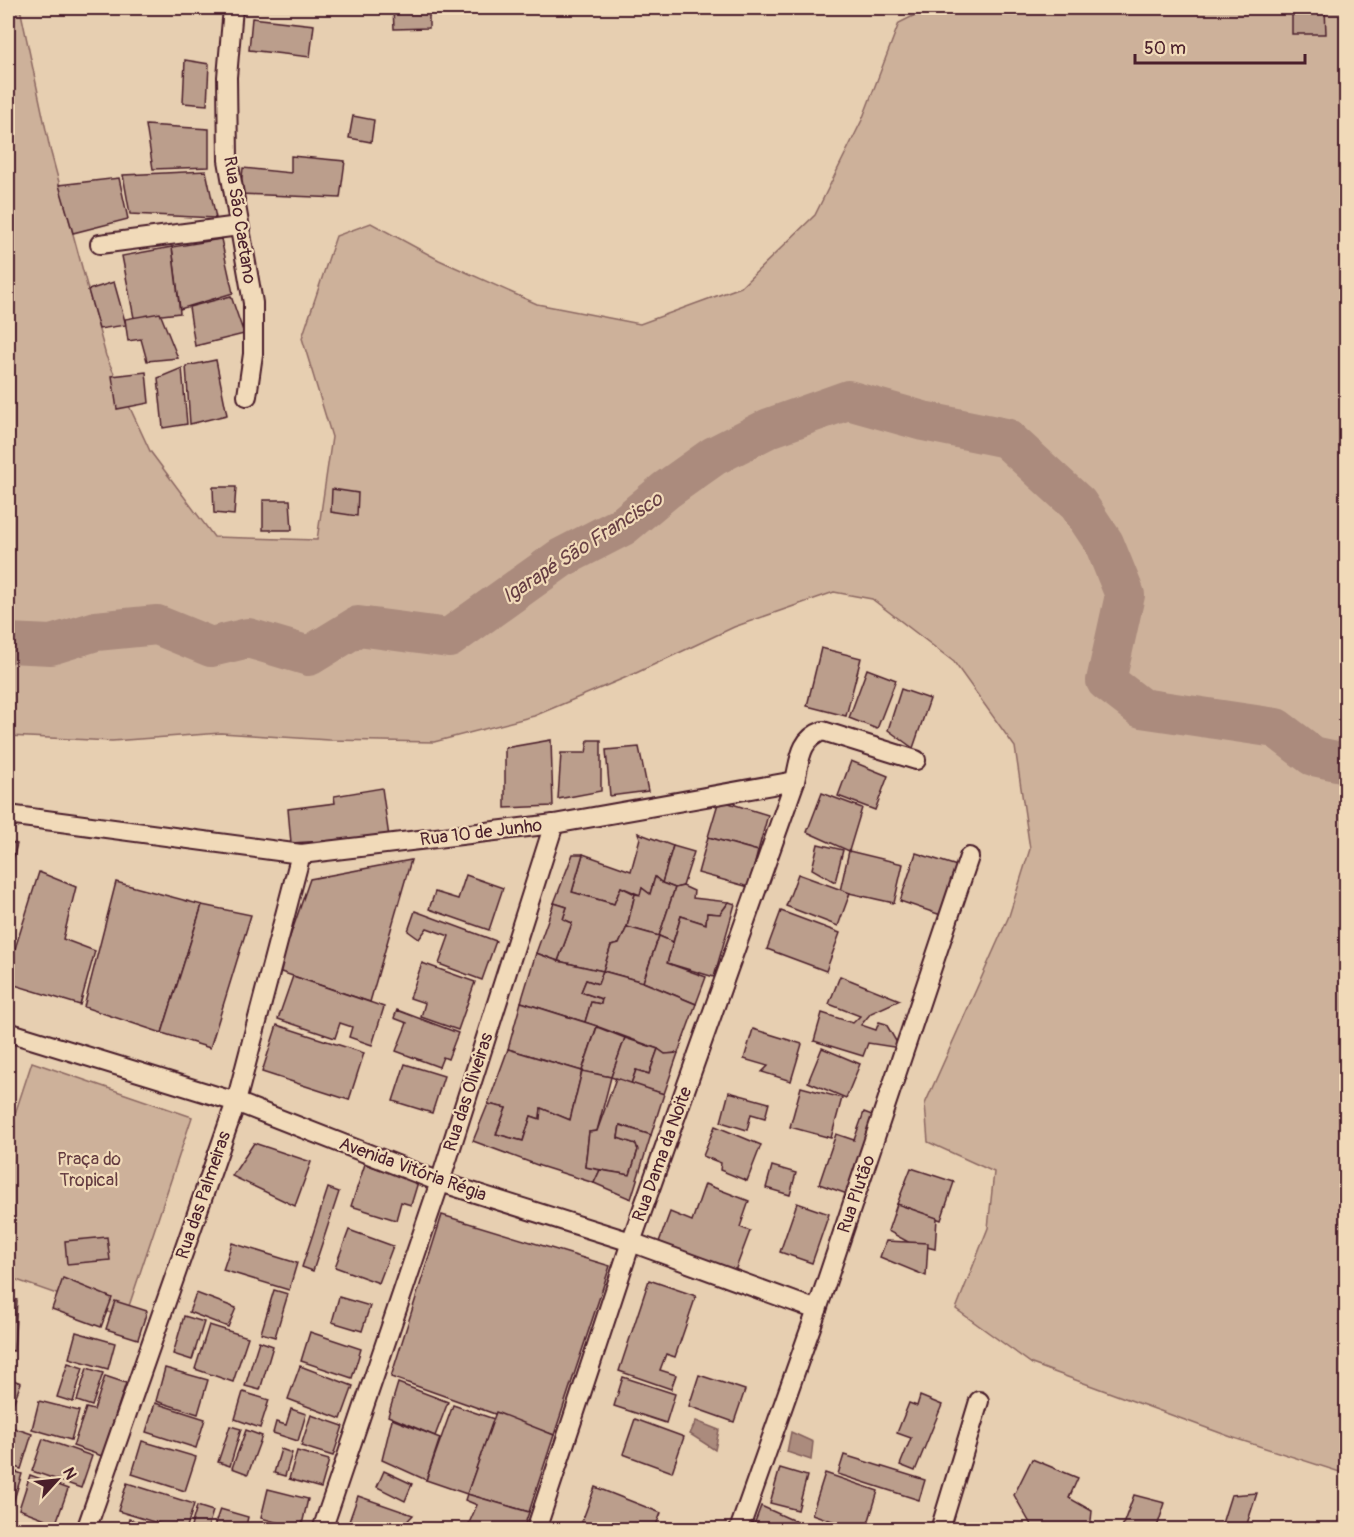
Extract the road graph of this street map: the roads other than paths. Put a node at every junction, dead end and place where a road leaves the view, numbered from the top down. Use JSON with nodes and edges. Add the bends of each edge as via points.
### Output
{"nodes":[{"id":1,"x":233,"y":8,"type":"edge"},
{"id":2,"x":239,"y":226,"type":"junction"},
{"id":3,"x":100,"y":244,"type":"dead end"},
{"id":4,"x":247,"y":396,"type":"dead end"},
{"id":5,"x":916,"y":760,"type":"dead end"},
{"id":6,"x":795,"y":781,"type":"junction"},
{"id":7,"x":8,"y":815,"type":"edge"},
{"id":8,"x":554,"y":824,"type":"junction"},
{"id":9,"x":301,"y":854,"type":"junction"},
{"id":10,"x":969,"y":857,"type":"dead end"},
{"id":11,"x":9,"y":1039,"type":"edge"},
{"id":12,"x":236,"y":1102,"type":"junction"},
{"id":13,"x":440,"y":1182,"type":"junction"},
{"id":14,"x":631,"y":1242,"type":"junction"},
{"id":15,"x":817,"y":1310,"type":"junction"},
{"id":16,"x":979,"y":1401,"type":"dead end"},
{"id":17,"x":86,"y":1530,"type":"edge"},
{"id":18,"x":322,"y":1530,"type":"edge"},
{"id":19,"x":536,"y":1530,"type":"edge"},
{"id":20,"x":739,"y":1530,"type":"edge"},
{"id":21,"x":940,"y":1530,"type":"edge"}],
"edges":[{"from":1,"to":2,"type":"street","name":"Rua São Caetano","via":[[227,77],[228,160]]},
{"from":2,"to":3,"type":"street"},
{"from":2,"to":4,"type":"street","name":"Rua São Caetano","via":[[254,303]]},
{"from":5,"to":6,"type":"street","via":[[823,731],[811,735],[805,744]]},
{"from":6,"to":8,"type":"street","name":"Rua 10 de Junho"},
{"from":6,"to":14,"type":"street","name":"Rua Dama da Noite"},
{"from":7,"to":9,"type":"street","name":"Rua 10 de Junho"},
{"from":8,"to":9,"type":"street","name":"Rua 10 de Junho"},
{"from":8,"to":13,"type":"street","name":"Rua das Oliveiras"},
{"from":9,"to":12,"type":"street","name":"Rua das Palmeiras"},
{"from":10,"to":15,"type":"street","name":"Rua Plutão"},
{"from":11,"to":12,"type":"street","name":"Avenida Vitória Régia"},
{"from":12,"to":13,"type":"street","name":"Avenida Vitória Régia"},
{"from":12,"to":17,"type":"street","name":"Rua das Palmeiras"},
{"from":13,"to":14,"type":"street","name":"Avenida Vitória Régia"},
{"from":13,"to":18,"type":"street","name":"Rua das Oliveiras"},
{"from":14,"to":15,"type":"street","name":"Avenida Vitória Régia"},
{"from":14,"to":19,"type":"street","name":"Rua Dama da Noite"},
{"from":15,"to":20,"type":"street","name":"Rua Plutão"},
{"from":16,"to":21,"type":"street"}]}
